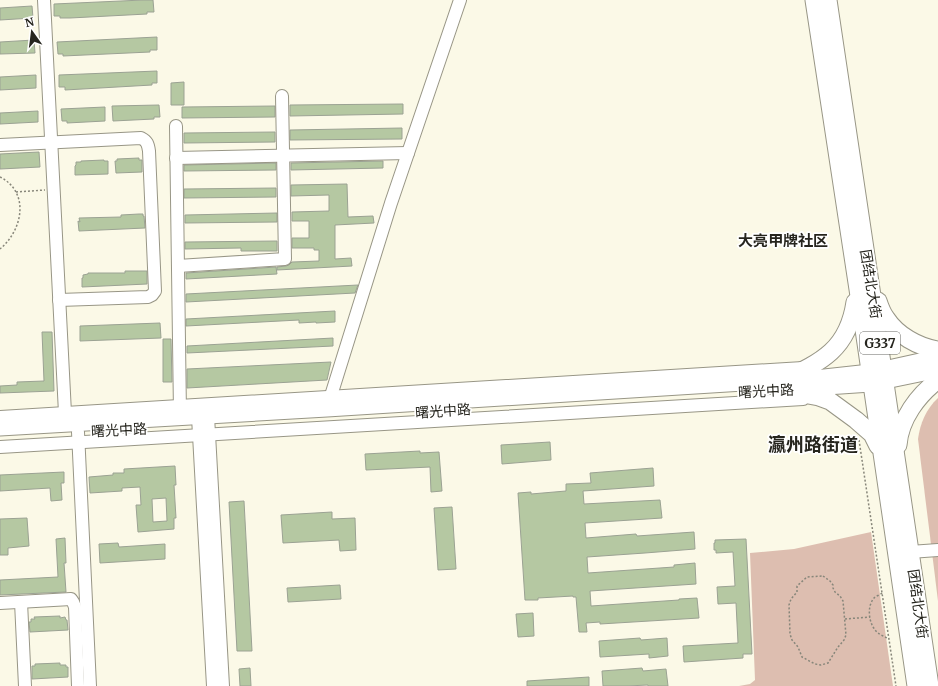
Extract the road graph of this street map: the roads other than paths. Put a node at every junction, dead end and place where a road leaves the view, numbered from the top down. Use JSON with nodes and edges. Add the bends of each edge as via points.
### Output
{"nodes":[{"id":1,"x":44,"y":0,"type":"edge"},
{"id":2,"x":460,"y":0,"type":"edge"},
{"id":3,"x":814,"y":0,"type":"edge"},
{"id":4,"x":828,"y":0,"type":"edge"},
{"id":5,"x":282,"y":96,"type":"dead end"},
{"id":6,"x":176,"y":126,"type":"dead end"},
{"id":7,"x":51,"y":143,"type":"junction"},
{"id":8,"x":0,"y":145,"type":"edge"},
{"id":9,"x":408,"y":153,"type":"junction"},
{"id":10,"x":284,"y":155,"type":"junction"},
{"id":11,"x":176,"y":158,"type":"junction"},
{"id":12,"x":178,"y":266,"type":"junction"},
{"id":13,"x":863,"y":277,"type":"junction"},
{"id":14,"x":59,"y":300,"type":"junction"},
{"id":15,"x":938,"y":350,"type":"edge"},
{"id":16,"x":938,"y":357,"type":"edge"},
{"id":17,"x":808,"y":368,"type":"junction"},
{"id":18,"x":938,"y":370,"type":"edge"},
{"id":19,"x":877,"y":377,"type":"junction"},
{"id":20,"x":938,"y":380,"type":"edge"},
{"id":21,"x":781,"y":385,"type":"junction"},
{"id":22,"x":822,"y":398,"type":"junction"},
{"id":23,"x":329,"y":403,"type":"junction"},
{"id":24,"x":180,"y":412,"type":"junction"},
{"id":25,"x":65,"y":413,"type":"junction"},
{"id":26,"x":0,"y":417,"type":"edge"},
{"id":27,"x":204,"y":425,"type":"junction"},
{"id":28,"x":0,"y":428,"type":"edge"},
{"id":29,"x":0,"y":437,"type":"edge"},
{"id":30,"x":78,"y":437,"type":"junction"},
{"id":31,"x":0,"y":446,"type":"edge"},
{"id":32,"x":890,"y":460,"type":"junction"},
{"id":33,"x":938,"y":550,"type":"edge"},
{"id":34,"x":910,"y":552,"type":"junction"},
{"id":35,"x":21,"y":602,"type":"junction"},
{"id":36,"x":0,"y":603,"type":"edge"},
{"id":37,"x":25,"y":686,"type":"edge"},
{"id":38,"x":78,"y":686,"type":"edge"},
{"id":39,"x":90,"y":686,"type":"edge"},
{"id":40,"x":213,"y":686,"type":"edge"},
{"id":41,"x":223,"y":686,"type":"edge"},
{"id":42,"x":916,"y":686,"type":"edge"},
{"id":43,"x":930,"y":686,"type":"edge"}],
"edges":[{"from":1,"to":7,"type":"street"},
{"from":2,"to":9,"type":"street"},
{"from":3,"to":13,"type":"highway","name":"团结北大街","number":"G337"},
{"from":4,"to":13,"type":"highway","name":"团结北大街","number":"G337"},
{"from":5,"to":10,"type":"street"},
{"from":6,"to":11,"type":"street"},
{"from":7,"to":8,"type":"street"},
{"from":7,"to":14,"type":"street"},
{"from":7,"to":14,"type":"street","via":[[141,138],[148,144],[149,150],[155,291],[148,297]]},
{"from":9,"to":10,"type":"street"},
{"from":9,"to":23,"type":"street"},
{"from":10,"to":11,"type":"street"},
{"from":10,"to":12,"type":"street","via":[[286,259]]},
{"from":11,"to":12,"type":"street"},
{"from":12,"to":24,"type":"street"},
{"from":13,"to":15,"type":"highway","via":[[886,318],[898,331],[924,347]]},
{"from":13,"to":17,"type":"highway","via":[[850,326],[838,346]]},
{"from":13,"to":19,"type":"highway","name":"团结北大街","number":"G337"},
{"from":14,"to":25,"type":"street"},
{"from":16,"to":19,"type":"main road"},
{"from":17,"to":21,"type":"highway"},
{"from":17,"to":23,"type":"street"},
{"from":18,"to":19,"type":"main road"},
{"from":19,"to":21,"type":"main road","name":"曙光中路","via":[[836,376]]},
{"from":19,"to":32,"type":"highway","name":"团结北大街","number":"G337"},
{"from":20,"to":32,"type":"highway","via":[[919,397],[911,410]]},
{"from":21,"to":22,"type":"highway"},
{"from":21,"to":23,"type":"main road","name":"曙光中路"},
{"from":21,"to":27,"type":"main road","name":"曙光中路"},
{"from":22,"to":27,"type":"street"},
{"from":22,"to":32,"type":"highway","via":[[838,405],[872,434]]},
{"from":23,"to":24,"type":"street"},
{"from":23,"to":27,"type":"main road","name":"曙光中路"},
{"from":24,"to":25,"type":"street"},
{"from":24,"to":27,"type":"main road","name":"曙光中路"},
{"from":24,"to":28,"type":"main road","name":"曙光中路"},
{"from":25,"to":26,"type":"street"},
{"from":27,"to":30,"type":"main road","name":"曙光中路"},
{"from":27,"to":40,"type":"street"},
{"from":27,"to":41,"type":"street"},
{"from":29,"to":30,"type":"main road","name":"曙光中路"},
{"from":30,"to":31,"type":"street"},
{"from":30,"to":39,"type":"street"},
{"from":32,"to":34,"type":"highway","name":"团结北大街","number":"G337"},
{"from":32,"to":42,"type":"highway","name":"团结北大街","number":"G337"},
{"from":33,"to":34,"type":"street"},
{"from":34,"to":43,"type":"highway","name":"团结北大街","number":"G337"},
{"from":35,"to":36,"type":"street"},
{"from":35,"to":37,"type":"street"},
{"from":35,"to":38,"type":"street","via":[[73,602]]}]}
